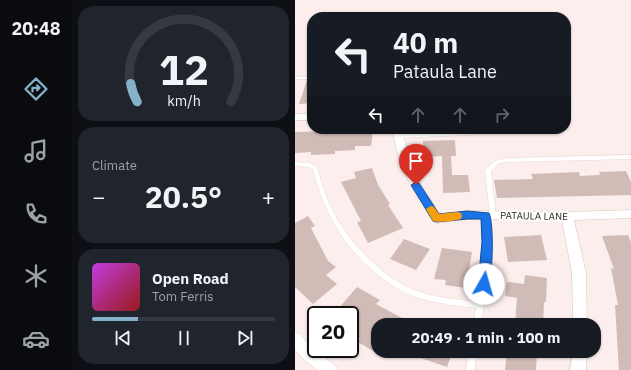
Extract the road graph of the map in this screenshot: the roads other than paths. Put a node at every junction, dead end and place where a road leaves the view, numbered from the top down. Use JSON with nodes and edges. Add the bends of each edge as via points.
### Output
{"nodes":[{"id":1,"x":295,"y":78,"type":"edge"},
{"id":2,"x":307,"y":78,"type":"edge"},
{"id":3,"x":307,"y":116,"type":"edge"},
{"id":4,"x":295,"y":117,"type":"edge"},
{"id":5,"x":399,"y":134,"type":"edge"},
{"id":6,"x":631,"y":157,"type":"edge"},
{"id":7,"x":295,"y":164,"type":"edge"},
{"id":8,"x":631,"y":214,"type":"edge"},
{"id":9,"x":489,"y":215,"type":"junction"},
{"id":10,"x":567,"y":216,"type":"junction"},
{"id":11,"x":480,"y":306,"type":"junction"},
{"id":12,"x":478,"y":318,"type":"edge"},
{"id":13,"x":579,"y":318,"type":"edge"},
{"id":14,"x":295,"y":339,"type":"edge"},
{"id":15,"x":472,"y":358,"type":"edge"},
{"id":16,"x":579,"y":358,"type":"edge"},
{"id":17,"x":330,"y":370,"type":"edge"},
{"id":18,"x":470,"y":370,"type":"edge"},
{"id":19,"x":578,"y":370,"type":"edge"}],
"edges":[{"from":1,"to":2,"type":"lane"},
{"from":3,"to":4,"type":"street"},
{"from":5,"to":9,"type":"street","name":"PATAULA LANE","via":[[403,160],[437,218]]},
{"from":6,"to":9,"type":"lane","via":[[497,162],[488,170]]},
{"from":7,"to":11,"type":"lane","via":[[315,168],[327,208],[345,238],[370,266],[411,292]]},
{"from":8,"to":10,"type":"street","name":"PATAULA LANE"},
{"from":9,"to":10,"type":"street","name":"PATAULA LANE"},
{"from":9,"to":11,"type":"lane","via":[[486,273]]},
{"from":10,"to":13,"type":"street","via":[[579,273]]},
{"from":11,"to":12,"type":"lane"},
{"from":14,"to":17,"type":"street","via":[[307,353]]},
{"from":15,"to":18,"type":"lane"},
{"from":16,"to":19,"type":"street"}]}
